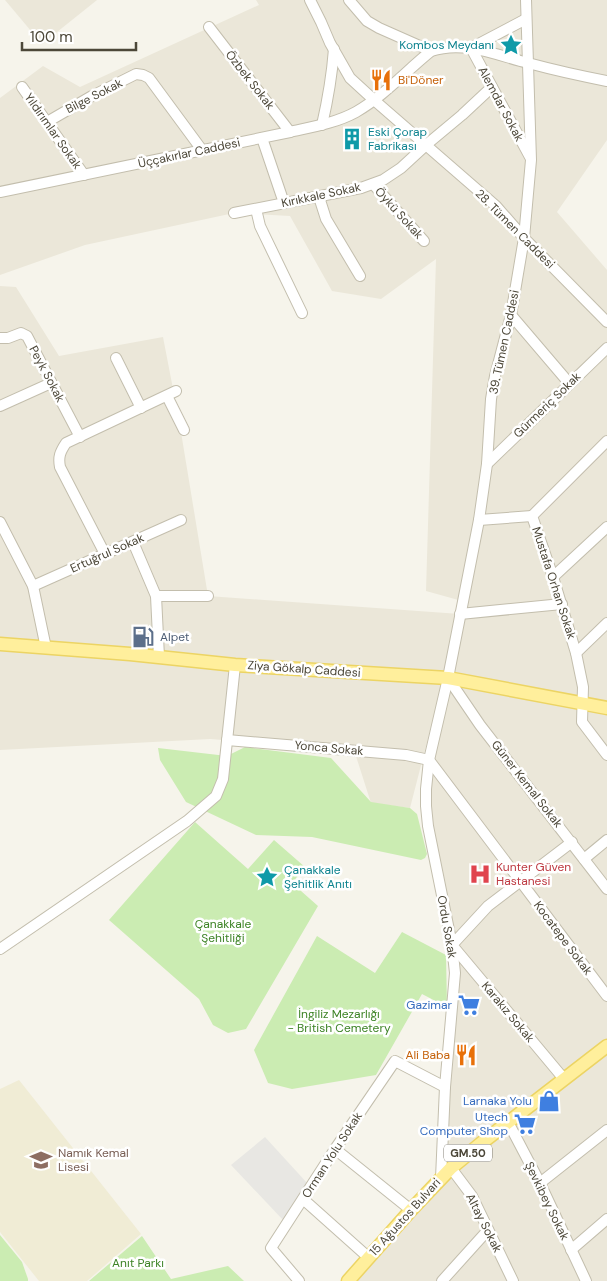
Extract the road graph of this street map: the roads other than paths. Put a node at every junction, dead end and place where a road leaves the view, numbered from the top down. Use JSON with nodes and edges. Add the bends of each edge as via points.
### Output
{"nodes":[{"id":1,"x":310,"y":0,"type":"edge"},
{"id":2,"x":349,"y":0,"type":"edge"},
{"id":3,"x":526,"y":0,"type":"edge"},
{"id":4,"x":526,"y":19,"type":"junction"},
{"id":5,"x":209,"y":27,"type":"dead end"},
{"id":6,"x":472,"y":48,"type":"junction"},
{"id":7,"x":334,"y":49,"type":"junction"},
{"id":8,"x":431,"y":51,"type":"junction"},
{"id":9,"x":528,"y":63,"type":"junction"},
{"id":10,"x":607,"y":81,"type":"edge"},
{"id":11,"x":22,"y":87,"type":"dead end"},
{"id":12,"x":492,"y":87,"type":"junction"},
{"id":13,"x":374,"y":100,"type":"junction"},
{"id":14,"x":47,"y":122,"type":"junction"},
{"id":15,"x":322,"y":125,"type":"junction"},
{"id":16,"x":290,"y":132,"type":"junction"},
{"id":17,"x":262,"y":138,"type":"junction"},
{"id":18,"x":426,"y":145,"type":"junction"},
{"id":19,"x":202,"y":150,"type":"junction"},
{"id":20,"x":531,"y":160,"type":"junction"},
{"id":21,"x":84,"y":175,"type":"junction"},
{"id":22,"x":373,"y":184,"type":"junction"},
{"id":23,"x":0,"y":192,"type":"edge"},
{"id":24,"x":319,"y":197,"type":"junction"},
{"id":25,"x":284,"y":203,"type":"junction"},
{"id":26,"x":256,"y":209,"type":"junction"},
{"id":27,"x":234,"y":213,"type":"dead end"},
{"id":28,"x":524,"y":238,"type":"junction"},
{"id":29,"x":424,"y":241,"type":"dead end"},
{"id":30,"x":360,"y":276,"type":"dead end"},
{"id":31,"x":302,"y":313,"type":"dead end"},
{"id":32,"x":511,"y":315,"type":"junction"},
{"id":33,"x":607,"y":322,"type":"edge"},
{"id":34,"x":0,"y":338,"type":"edge"},
{"id":35,"x":607,"y":348,"type":"edge"},
{"id":36,"x":116,"y":358,"type":"dead end"},
{"id":37,"x":51,"y":383,"type":"junction"},
{"id":38,"x":569,"y":383,"type":"junction"},
{"id":39,"x":0,"y":406,"type":"edge"},
{"id":40,"x":141,"y":408,"type":"junction"},
{"id":41,"x":184,"y":430,"type":"dead end"},
{"id":42,"x":80,"y":437,"type":"junction"},
{"id":43,"x":606,"y":443,"type":"edge"},
{"id":44,"x":487,"y":464,"type":"junction"},
{"id":45,"x":532,"y":516,"type":"junction"},
{"id":46,"x":181,"y":520,"type":"dead end"},
{"id":47,"x":479,"y":520,"type":"junction"},
{"id":48,"x":0,"y":522,"type":"edge"},
{"id":49,"x":607,"y":527,"type":"edge"},
{"id":50,"x":132,"y":542,"type":"junction"},
{"id":51,"x":105,"y":554,"type":"junction"},
{"id":52,"x":553,"y":577,"type":"junction"},
{"id":53,"x":33,"y":586,"type":"junction"},
{"id":54,"x":156,"y":596,"type":"junction"},
{"id":55,"x":208,"y":596,"type":"dead end"},
{"id":56,"x":562,"y":604,"type":"junction"},
{"id":57,"x":460,"y":614,"type":"junction"},
{"id":58,"x":607,"y":623,"type":"edge"},
{"id":59,"x":0,"y":644,"type":"edge"},
{"id":60,"x":46,"y":648,"type":"junction"},
{"id":61,"x":576,"y":653,"type":"junction"},
{"id":62,"x":159,"y":657,"type":"junction"},
{"id":63,"x":235,"y":665,"type":"junction"},
{"id":64,"x":448,"y":678,"type":"junction"},
{"id":65,"x":582,"y":703,"type":"junction"},
{"id":66,"x":607,"y":708,"type":"edge"},
{"id":67,"x":227,"y":740,"type":"junction"},
{"id":68,"x":607,"y":755,"type":"edge"},
{"id":69,"x":429,"y":760,"type":"junction"},
{"id":70,"x":607,"y":840,"type":"edge"},
{"id":71,"x":572,"y":842,"type":"junction"},
{"id":72,"x":584,"y":859,"type":"junction"},
{"id":73,"x":520,"y":880,"type":"junction"},
{"id":74,"x":607,"y":889,"type":"edge"},
{"id":75,"x":452,"y":945,"type":"junction"},
{"id":76,"x":0,"y":949,"type":"edge"},
{"id":77,"x":607,"y":996,"type":"edge"},
{"id":78,"x":607,"y":1046,"type":"edge"},
{"id":79,"x":564,"y":1079,"type":"junction"},
{"id":80,"x":445,"y":1087,"type":"junction"},
{"id":81,"x":508,"y":1122,"type":"junction"},
{"id":82,"x":607,"y":1130,"type":"edge"},
{"id":83,"x":335,"y":1149,"type":"junction"},
{"id":84,"x":451,"y":1168,"type":"junction"},
{"id":85,"x":441,"y":1178,"type":"junction"},
{"id":86,"x":540,"y":1184,"type":"junction"},
{"id":87,"x":303,"y":1199,"type":"junction"},
{"id":88,"x":411,"y":1210,"type":"junction"},
{"id":89,"x":607,"y":1219,"type":"edge"},
{"id":90,"x":488,"y":1230,"type":"junction"},
{"id":91,"x":571,"y":1250,"type":"junction"},
{"id":92,"x":368,"y":1257,"type":"junction"},
{"id":93,"x":299,"y":1281,"type":"edge"},
{"id":94,"x":348,"y":1281,"type":"edge"},
{"id":95,"x":442,"y":1281,"type":"edge"},
{"id":96,"x":513,"y":1281,"type":"edge"},
{"id":97,"x":586,"y":1281,"type":"edge"}],
"edges":[{"from":1,"to":7,"type":"street","name":"28. Tümen Caddesi"},
{"from":2,"to":8,"type":"street","via":[[367,21]]},
{"from":3,"to":4,"type":"street","name":"39. Tümen Caddesi"},
{"from":4,"to":6,"type":"street"},
{"from":4,"to":9,"type":"street","name":"39. Tümen Caddesi"},
{"from":5,"to":16,"type":"street","name":"Özbek Sokak"},
{"from":6,"to":8,"type":"street","via":[[453,46]]},
{"from":6,"to":9,"type":"street"},
{"from":6,"to":12,"type":"street","name":"Alemdar Sokak"},
{"from":7,"to":13,"type":"street","name":"28. Tümen Caddesi","via":[[350,78]]},
{"from":7,"to":15,"type":"street"},
{"from":8,"to":13,"type":"street","name":"Üççakırlar Caddesi"},
{"from":9,"to":10,"type":"street"},
{"from":9,"to":20,"type":"street","name":"39. Tümen Caddesi"},
{"from":11,"to":14,"type":"street","name":"Yıldırımlar Sokak"},
{"from":12,"to":18,"type":"street","name":"Kırıkkale Sokak"},
{"from":12,"to":20,"type":"street","name":"Alemdar Sokak"},
{"from":13,"to":15,"type":"street","name":"Üççakırlar Caddesi","via":[[356,112]]},
{"from":13,"to":18,"type":"street","name":"28. Tümen Caddesi"},
{"from":14,"to":19,"type":"street","name":"Bilge Sokak","via":[[136,74],[143,75],[149,78]]},
{"from":14,"to":21,"type":"street","name":"Yıldırımlar Sokak"},
{"from":15,"to":16,"type":"street","name":"Üççakırlar Caddesi"},
{"from":16,"to":17,"type":"street","name":"Üççakırlar Caddesi"},
{"from":17,"to":19,"type":"street","name":"Üççakırlar Caddesi"},
{"from":17,"to":25,"type":"street"},
{"from":18,"to":22,"type":"street","name":"Kırıkkale Sokak","via":[[402,168]]},
{"from":18,"to":28,"type":"street","name":"28. Tümen Caddesi","via":[[496,206]]},
{"from":19,"to":21,"type":"street","name":"Üççakırlar Caddesi"},
{"from":20,"to":28,"type":"street","name":"39. Tümen Caddesi"},
{"from":21,"to":23,"type":"street","name":"Üççakırlar Caddesi"},
{"from":22,"to":24,"type":"street","name":"Kırıkkale Sokak"},
{"from":22,"to":29,"type":"street","name":"Öykü Sokak"},
{"from":24,"to":25,"type":"street","name":"Kırıkkale Sokak"},
{"from":24,"to":30,"type":"street","via":[[326,219]]},
{"from":25,"to":26,"type":"street","name":"Kırıkkale Sokak"},
{"from":26,"to":27,"type":"street","name":"Kırıkkale Sokak"},
{"from":26,"to":31,"type":"street","via":[[260,226]]},
{"from":28,"to":32,"type":"street","name":"39. Tümen Caddesi"},
{"from":28,"to":33,"type":"street","name":"28. Tümen Caddesi"},
{"from":32,"to":38,"type":"street"},
{"from":32,"to":44,"type":"street","name":"39. Tümen Caddesi","via":[[491,399]]},
{"from":34,"to":37,"type":"street","name":"Peyk Sokak","via":[[21,333],[26,336]]},
{"from":35,"to":38,"type":"street","name":"Gürmeriç Sokak"},
{"from":36,"to":40,"type":"street"},
{"from":37,"to":39,"type":"street"},
{"from":37,"to":42,"type":"street","name":"Peyk Sokak"},
{"from":38,"to":44,"type":"street","name":"Gürmeriç Sokak"},
{"from":40,"to":41,"type":"street","via":[[171,393]]},
{"from":40,"to":42,"type":"street"},
{"from":42,"to":51,"type":"street","via":[[66,443],[58,459]]},
{"from":43,"to":45,"type":"street"},
{"from":44,"to":47,"type":"street","name":"39. Tümen Caddesi"},
{"from":45,"to":47,"type":"street","name":"Mustafa Orhan Sokak"},
{"from":45,"to":52,"type":"street","name":"Mustafa Orhan Sokak"},
{"from":46,"to":50,"type":"street","name":"Ertuğrul Sokak"},
{"from":47,"to":57,"type":"street","name":"39. Tümen Caddesi"},
{"from":48,"to":53,"type":"street"},
{"from":49,"to":52,"type":"street"},
{"from":50,"to":51,"type":"street","name":"Ertuğrul Sokak"},
{"from":50,"to":54,"type":"street"},
{"from":51,"to":53,"type":"street","name":"Ertuğrul Sokak"},
{"from":52,"to":56,"type":"street","name":"Mustafa Orhan Sokak"},
{"from":53,"to":60,"type":"street"},
{"from":54,"to":55,"type":"street"},
{"from":54,"to":62,"type":"street"},
{"from":56,"to":57,"type":"street"},
{"from":56,"to":61,"type":"street","name":"Mustafa Orhan Sokak"},
{"from":57,"to":64,"type":"street","name":"39. Tümen Caddesi"},
{"from":58,"to":61,"type":"street"},
{"from":59,"to":60,"type":"main road","name":"Ziya Gökalp Caddesi"},
{"from":60,"to":62,"type":"main road","name":"Ziya Gökalp Caddesi"},
{"from":61,"to":65,"type":"street","name":"Mustafa Orhan Sokak","via":[[583,687]]},
{"from":62,"to":63,"type":"main road","name":"Ziya Gökalp Caddesi"},
{"from":63,"to":64,"type":"main road","name":"Ziya Gökalp Caddesi"},
{"from":63,"to":67,"type":"street"},
{"from":64,"to":65,"type":"main road","name":"Ziya Gökalp Caddesi"},
{"from":64,"to":69,"type":"street","name":"Ordu Sokak"},
{"from":64,"to":71,"type":"street","name":"Güner Kemal Sokak","via":[[480,725]]},
{"from":65,"to":66,"type":"main road","name":"Ziya Gökalp Caddesi"},
{"from":65,"to":68,"type":"street","name":"Mustafa Orhan Sokak","via":[[582,722]]},
{"from":67,"to":69,"type":"street","name":"Yonca Sokak","via":[[406,754]]},
{"from":67,"to":76,"type":"street","via":[[223,779],[216,796],[187,821]]},
{"from":69,"to":73,"type":"street","name":"Kocatepe Sokak"},
{"from":69,"to":75,"type":"street","name":"Ordu Sokak","via":[[426,789],[428,826]]},
{"from":70,"to":72,"type":"street"},
{"from":71,"to":72,"type":"street","name":"Güner Kemal Sokak"},
{"from":71,"to":73,"type":"street"},
{"from":72,"to":74,"type":"street","name":"Güner Kemal Sokak"},
{"from":73,"to":75,"type":"street","via":[[488,906]]},
{"from":73,"to":77,"type":"street","name":"Kocatepe Sokak"},
{"from":75,"to":79,"type":"street","name":"Karakız Sokak"},
{"from":75,"to":80,"type":"street","name":"Ordu Sokak","via":[[455,986]]},
{"from":78,"to":79,"type":"main road","name":"15 Ağustos Bulvari","number":"GM.50"},
{"from":79,"to":81,"type":"main road","name":"15 Ağustos Bulvari","number":"GM.50"},
{"from":80,"to":83,"type":"street","name":"Orman Yolu Sokak","via":[[394,1062]]},
{"from":80,"to":85,"type":"street","name":"Ordu Sokak"},
{"from":81,"to":84,"type":"main road","name":"15 Ağustos Bulvari","number":"GM.50"},
{"from":81,"to":86,"type":"street","name":"Şevkibey Sokak"},
{"from":82,"to":86,"type":"street"},
{"from":83,"to":87,"type":"street","name":"Orman Yolu Sokak"},
{"from":83,"to":88,"type":"street"},
{"from":84,"to":85,"type":"main road","name":"15 Ağustos Bulvari","number":"GM.50"},
{"from":84,"to":90,"type":"street","name":"Altay Sokak","via":[[472,1196]]},
{"from":85,"to":88,"type":"main road","name":"15 Ağustos Bulvari","number":"GM.50"},
{"from":86,"to":91,"type":"street","name":"Şevkibey Sokak"},
{"from":87,"to":92,"type":"street"},
{"from":87,"to":93,"type":"street","name":"Orman Yolu Sokak","via":[[271,1248]]},
{"from":88,"to":92,"type":"main road","name":"15 Ağustos Bulvari","number":"GM.50"},
{"from":89,"to":91,"type":"street"},
{"from":90,"to":95,"type":"street"},
{"from":90,"to":96,"type":"street","name":"Altay Sokak"},
{"from":91,"to":97,"type":"street","name":"Şevkibey Sokak"},
{"from":92,"to":94,"type":"main road","name":"15 Ağustos Bulvari","number":"GM.50"}]}
